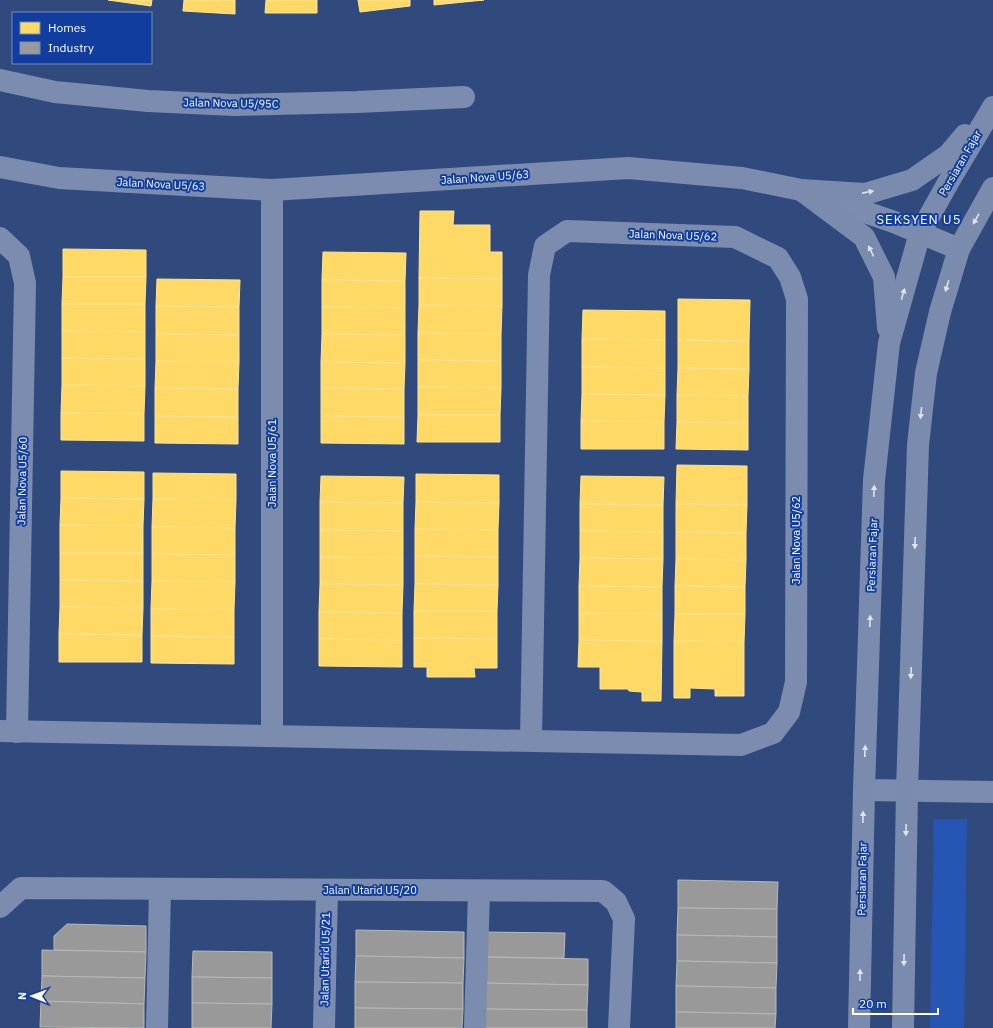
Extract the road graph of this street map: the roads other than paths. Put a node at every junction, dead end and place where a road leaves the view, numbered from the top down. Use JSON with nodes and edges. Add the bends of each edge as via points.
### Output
{"nodes":[{"id":1,"x":0,"y":80,"type":"edge"},
{"id":2,"x":464,"y":97,"type":"dead end"},
{"id":3,"x":993,"y":101,"type":"edge"},
{"id":4,"x":993,"y":107,"type":"edge"},
{"id":5,"x":0,"y":167,"type":"edge"},
{"id":6,"x":993,"y":188,"type":"edge"},
{"id":7,"x":272,"y":190,"type":"junction"},
{"id":8,"x":801,"y":190,"type":"junction"},
{"id":9,"x":920,"y":233,"type":"junction"},
{"id":10,"x":0,"y":238,"type":"edge"},
{"id":11,"x":959,"y":249,"type":"junction"},
{"id":12,"x":889,"y":343,"type":"junction"},
{"id":13,"x":8,"y":732,"type":"edge"},
{"id":14,"x":272,"y":736,"type":"junction"},
{"id":15,"x":531,"y":741,"type":"junction"},
{"id":16,"x":864,"y":790,"type":"junction"},
{"id":17,"x":907,"y":791,"type":"junction"},
{"id":18,"x":993,"y":792,"type":"edge"},
{"id":19,"x":160,"y":889,"type":"junction"},
{"id":20,"x":326,"y":890,"type":"junction"},
{"id":21,"x":479,"y":890,"type":"junction"},
{"id":22,"x":0,"y":907,"type":"edge"},
{"id":23,"x":157,"y":1028,"type":"edge"},
{"id":24,"x":324,"y":1028,"type":"edge"},
{"id":25,"x":475,"y":1028,"type":"edge"},
{"id":26,"x":620,"y":1028,"type":"edge"},
{"id":27,"x":859,"y":1028,"type":"edge"},
{"id":28,"x":903,"y":1028,"type":"edge"}],
"edges":[{"from":1,"to":2,"type":"street","name":"Jalan Nova U5/95C","via":[[55,92],[148,101],[234,105]]},
{"from":8,"to":3,"type":"main road","one_way":true,"via":[[865,194],[912,180],[948,155]]},
{"from":4,"to":9,"type":"main road","name":"Persiaran Fajar"},
{"from":5,"to":7,"type":"street","name":"Jalan Nova U5/63","via":[[59,178]]},
{"from":6,"to":11,"type":"main road","one_way":true},
{"from":7,"to":8,"type":"street","name":"Jalan Nova U5/63","via":[[628,168],[742,178]]},
{"from":7,"to":14,"type":"street","name":"Jalan Nova U5/61"},
{"from":8,"to":9,"type":"street","name":"Jalan Nova U5/63"},
{"from":12,"to":8,"type":"main road","one_way":true,"via":[[884,277],[864,237]]},
{"from":9,"to":11,"type":"street","name":"Jalan Nova U5/63"},
{"from":12,"to":9,"type":"main road","name":"Persiaran Fajar","one_way":true},
{"from":10,"to":13,"type":"street","name":"Jalan Nova U5/60","via":[[19,256],[26,283]]},
{"from":11,"to":17,"type":"main road","one_way":true,"via":[[940,312],[926,373],[918,444]]},
{"from":16,"to":12,"type":"main road","name":"Persiaran Fajar","one_way":true,"via":[[874,480]]},
{"from":13,"to":14,"type":"street"},
{"from":14,"to":15,"type":"street"},
{"from":15,"to":15,"type":"street","name":"Jalan Nova U5/62","via":[[742,745],[773,733],[789,712],[796,682],[797,299],[790,277],[778,258],[735,237],[567,231],[545,246],[539,275]]},
{"from":16,"to":17,"type":"street"},
{"from":27,"to":16,"type":"main road","name":"Persiaran Fajar","one_way":true},
{"from":17,"to":18,"type":"street"},
{"from":17,"to":28,"type":"main road","one_way":true},
{"from":19,"to":20,"type":"street","name":"Jalan Utarid U5/20"},
{"from":19,"to":22,"type":"street","name":"Jalan Utarid U5/20","via":[[21,888]]},
{"from":19,"to":23,"type":"street"},
{"from":20,"to":21,"type":"street","name":"Jalan Utarid U5/20"},
{"from":20,"to":24,"type":"street","name":"Jalan Utarid U5/21"},
{"from":21,"to":25,"type":"street"},
{"from":21,"to":26,"type":"street","name":"Jalan Utarid U5/20","via":[[602,891],[616,902],[624,919]]}]}
